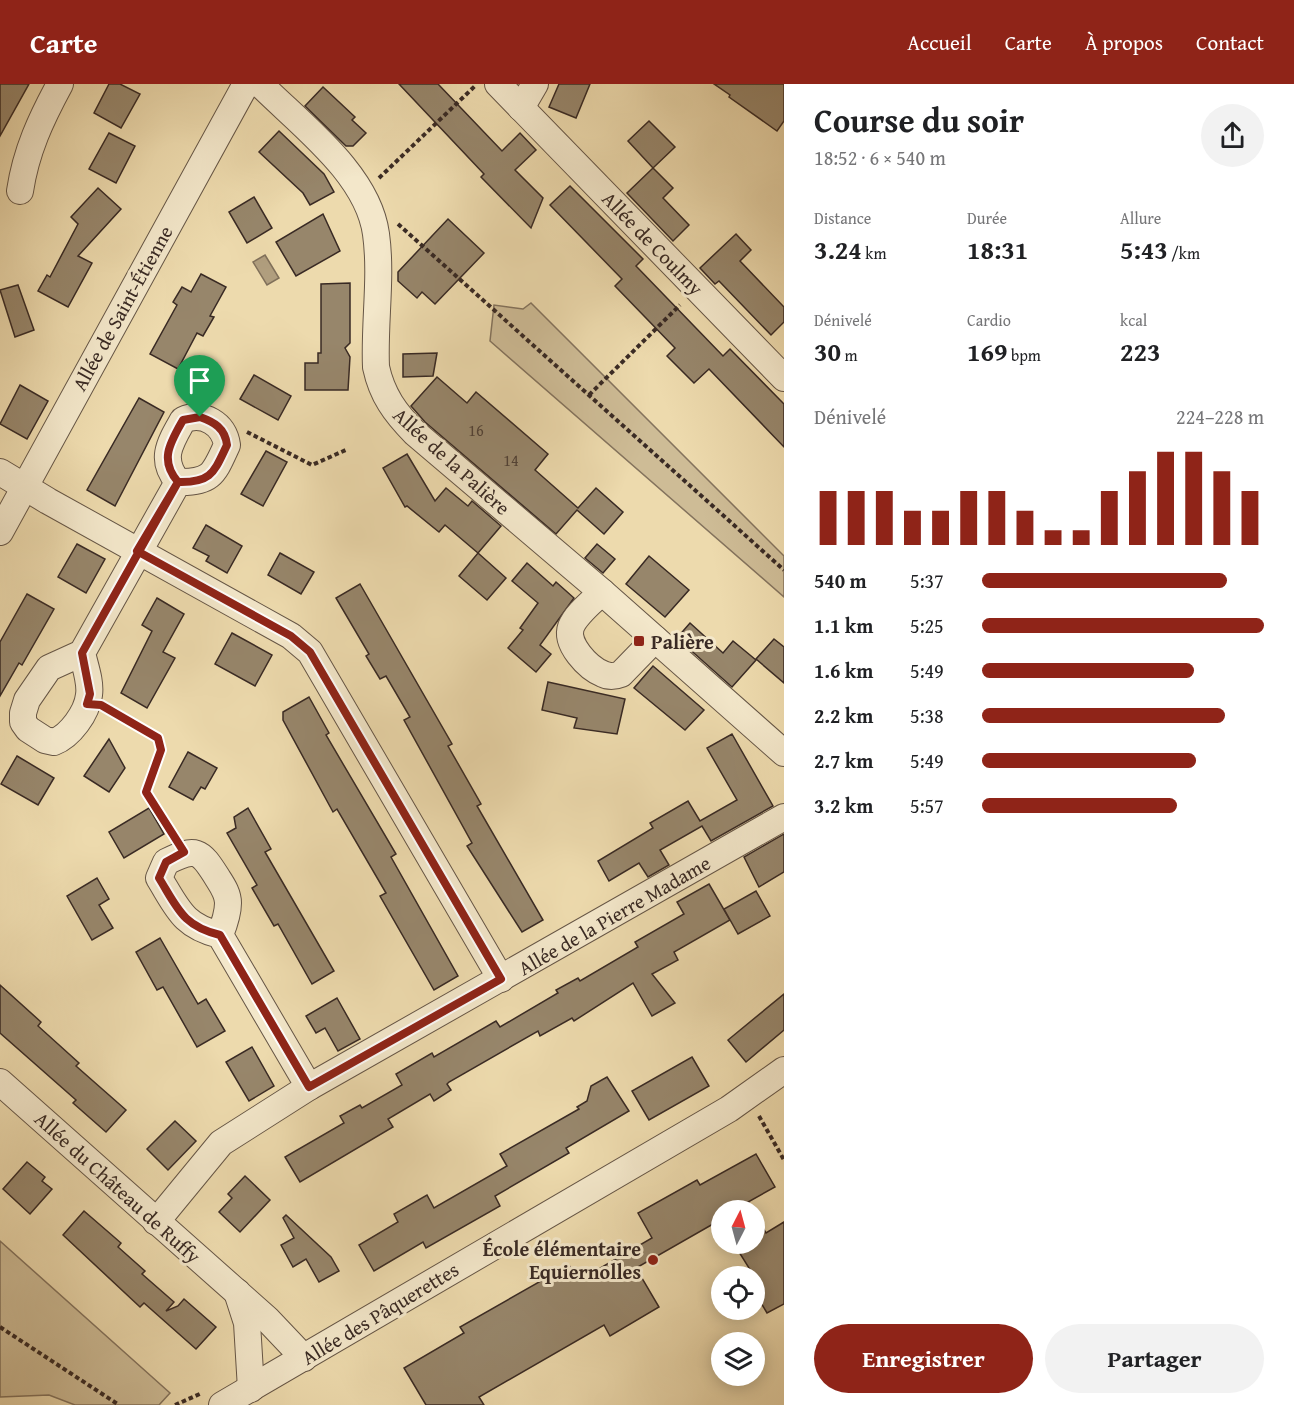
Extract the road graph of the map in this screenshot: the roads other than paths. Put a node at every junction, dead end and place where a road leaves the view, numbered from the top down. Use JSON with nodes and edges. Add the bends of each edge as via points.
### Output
{"nodes":[{"id":1,"x":60,"y":84,"type":"edge"},
{"id":2,"x":246,"y":84,"type":"edge"},
{"id":3,"x":260,"y":84,"type":"edge"},
{"id":4,"x":498,"y":84,"type":"edge"},
{"id":5,"x":535,"y":84,"type":"edge"},
{"id":6,"x":521,"y":108,"type":"junction"},
{"id":7,"x":20,"y":191,"type":"dead end"},
{"id":8,"x":784,"y":378,"type":"edge"},
{"id":9,"x":0,"y":472,"type":"edge"},
{"id":10,"x":178,"y":482,"type":"junction"},
{"id":11,"x":24,"y":487,"type":"junction"},
{"id":12,"x":0,"y":532,"type":"edge"},
{"id":13,"x":137,"y":551,"type":"junction"},
{"id":14,"x":602,"y":592,"type":"junction"},
{"id":15,"x":655,"y":639,"type":"junction"},
{"id":16,"x":82,"y":653,"type":"junction"},
{"id":17,"x":784,"y":753,"type":"edge"},
{"id":18,"x":784,"y":817,"type":"edge"},
{"id":19,"x":220,"y":935,"type":"junction"},
{"id":20,"x":501,"y":979,"type":"junction"},
{"id":21,"x":784,"y":1070,"type":"edge"},
{"id":22,"x":0,"y":1082,"type":"edge"},
{"id":23,"x":309,"y":1087,"type":"junction"},
{"id":24,"x":156,"y":1221,"type":"junction"},
{"id":25,"x":236,"y":1292,"type":"junction"},
{"id":26,"x":304,"y":1358,"type":"junction"},
{"id":27,"x":251,"y":1389,"type":"junction"},
{"id":28,"x":215,"y":1397,"type":"edge"}],
"edges":[{"from":1,"to":7,"type":"street","via":[[39,121]]},
{"from":2,"to":11,"type":"street","name":"Allée de Saint-Étienne"},
{"from":3,"to":14,"type":"street","name":"Allée de la Palière","via":[[344,168],[367,204],[377,252],[376,367],[392,407],[415,433]]},
{"from":4,"to":6,"type":"street","name":"Allée de Coulmy"},
{"from":5,"to":6,"type":"street"},
{"from":6,"to":8,"type":"street","name":"Allée de Coulmy"},
{"from":9,"to":11,"type":"street"},
{"from":10,"to":10,"type":"street","via":[[194,483],[213,473],[227,445],[226,437],[213,422],[200,417],[183,420],[168,446],[170,472]]},
{"from":10,"to":13,"type":"street"},
{"from":11,"to":12,"type":"street","name":"Allée de Saint-Étienne"},
{"from":11,"to":13,"type":"street"},
{"from":13,"to":16,"type":"street"},
{"from":13,"to":20,"type":"street","via":[[291,636],[310,652]]},
{"from":14,"to":15,"type":"street","name":"Allée de la Palière"},
{"from":14,"to":15,"type":"street","via":[[571,627],[570,643],[576,652],[602,674],[614,676],[621,674]]},
{"from":15,"to":17,"type":"street","name":"Allée de la Palière"},
{"from":16,"to":16,"type":"street","via":[[49,668],[27,700],[23,722],[36,735],[54,741],[70,732],[87,704],[90,694]]},
{"from":18,"to":20,"type":"street","name":"Allée de la Pierre Madame"},
{"from":19,"to":19,"type":"street","via":[[227,915],[226,892],[204,856],[184,852],[166,862],[159,878],[183,918],[204,931]]},
{"from":19,"to":23,"type":"street"},
{"from":20,"to":23,"type":"street","name":"Allée de la Pierre Madame"},
{"from":21,"to":26,"type":"street","name":"Allée des Pâquerettes","via":[[748,1097]]},
{"from":22,"to":24,"type":"street","name":"Allée du Château de Ruffy"},
{"from":23,"to":24,"type":"street","name":"Allée de la Pierre Madame","via":[[221,1143]]},
{"from":24,"to":25,"type":"street","name":"Allée du Château de Ruffy"},
{"from":25,"to":26,"type":"street","name":"Allée du Château de Ruffy"},
{"from":25,"to":27,"type":"street","name":"Allée du Château de Ruffy","via":[[248,1323]]},
{"from":26,"to":27,"type":"street","name":"Allée des Pâquerettes"},
{"from":27,"to":28,"type":"street","name":"Allée des Pâquerettes"}]}
